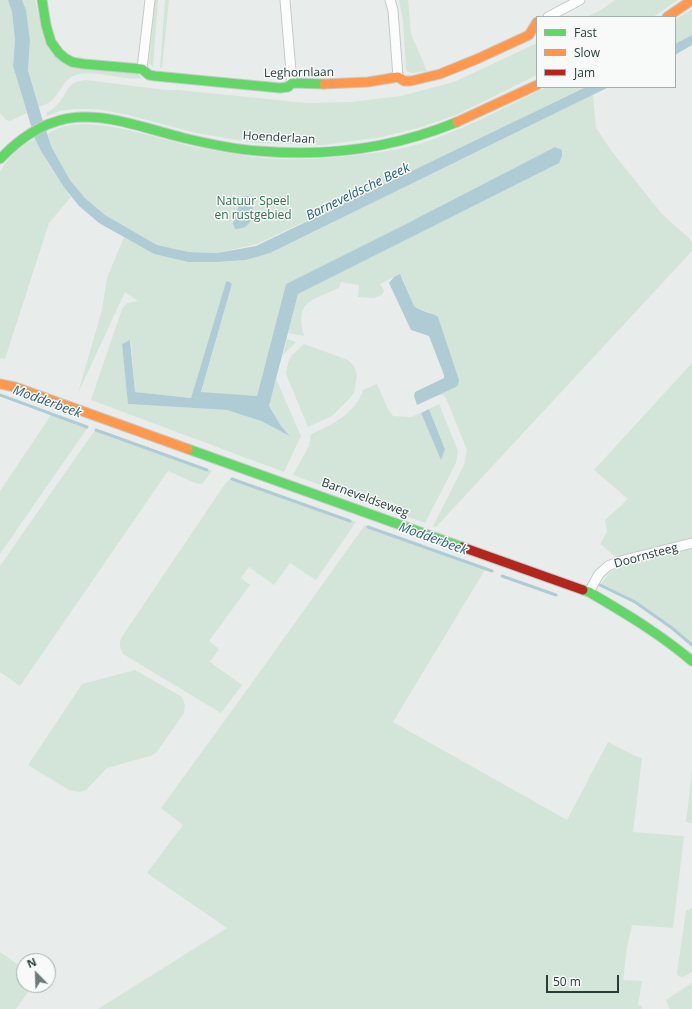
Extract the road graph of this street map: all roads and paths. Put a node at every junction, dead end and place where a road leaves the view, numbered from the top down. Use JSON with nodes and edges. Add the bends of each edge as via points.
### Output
{"nodes":[{"id":1,"x":42,"y":0,"type":"edge"},
{"id":2,"x":150,"y":0,"type":"edge"},
{"id":3,"x":285,"y":0,"type":"edge"},
{"id":4,"x":390,"y":0,"type":"edge"},
{"id":5,"x":580,"y":0,"type":"edge"},
{"id":6,"x":692,"y":0,"type":"edge"},
{"id":7,"x":550,"y":16,"type":"edge"},
{"id":8,"x":668,"y":16,"type":"edge"},
{"id":9,"x":536,"y":24,"type":"edge"},
{"id":10,"x":142,"y":69,"type":"junction"},
{"id":11,"x":398,"y":77,"type":"junction"},
{"id":12,"x":292,"y":83,"type":"junction"},
{"id":13,"x":536,"y":85,"type":"edge"},
{"id":14,"x":0,"y":159,"type":"edge"},
{"id":15,"x":0,"y":377,"type":"edge"},
{"id":16,"x":0,"y":384,"type":"edge"},
{"id":17,"x":15,"y":387,"type":"junction"},
{"id":18,"x":692,"y":543,"type":"edge"},
{"id":19,"x":590,"y":592,"type":"junction"},
{"id":20,"x":692,"y":661,"type":"edge"}],
"edges":[{"from":1,"to":10,"type":"street","name":"Leghornlaan","via":[[51,42],[65,58],[84,64]]},
{"from":2,"to":10,"type":"street"},
{"from":3,"to":12,"type":"street"},
{"from":4,"to":11,"type":"street"},
{"from":5,"to":7,"type":"street"},
{"from":6,"to":8,"type":"street"},
{"from":9,"to":11,"type":"street","name":"Leghornlaan","via":[[529,35],[440,74],[411,81],[404,81]]},
{"from":10,"to":12,"type":"street","name":"Leghornlaan","via":[[155,76],[272,87],[284,88]]},
{"from":11,"to":12,"type":"street","name":"Leghornlaan","via":[[335,84]]},
{"from":13,"to":14,"type":"street","name":"Hoenderlaan","via":[[460,122],[385,144],[326,152],[254,151],[196,141],[125,122],[96,117],[70,118],[50,123],[27,134],[10,147]]},
{"from":15,"to":17,"type":"street","name":"Barneveldseweg"},
{"from":16,"to":17,"type":"street","name":"Barneveldseweg"},
{"from":17,"to":19,"type":"street","name":"Barneveldseweg"},
{"from":18,"to":19,"type":"street","name":"Doornsteeg","via":[[608,566],[599,574]]},
{"from":19,"to":20,"type":"street","name":"Barneveldseweg","via":[[629,615]]}]}
